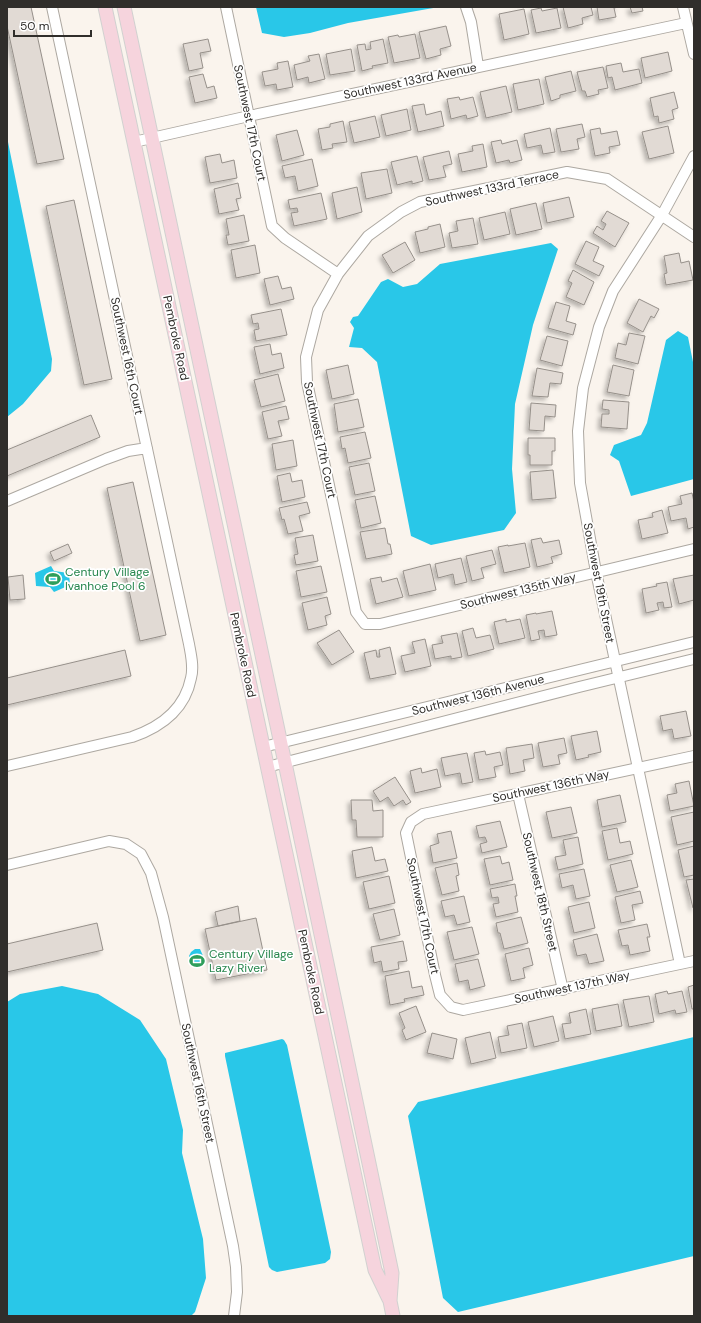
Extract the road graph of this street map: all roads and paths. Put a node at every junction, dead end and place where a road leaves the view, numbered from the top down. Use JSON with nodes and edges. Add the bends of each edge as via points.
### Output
{"nodes":[{"id":1,"x":52,"y":7,"type":"edge"},
{"id":2,"x":105,"y":7,"type":"edge"},
{"id":3,"x":124,"y":7,"type":"edge"},
{"id":4,"x":226,"y":7,"type":"edge"},
{"id":5,"x":466,"y":7,"type":"edge"},
{"id":6,"x":683,"y":7,"type":"edge"},
{"id":7,"x":686,"y":23,"type":"junction"},
{"id":8,"x":694,"y":54,"type":"edge"},
{"id":9,"x":478,"y":66,"type":"junction"},
{"id":10,"x":249,"y":116,"type":"junction"},
{"id":11,"x":153,"y":138,"type":"junction"},
{"id":12,"x":134,"y":142,"type":"junction"},
{"id":13,"x":694,"y":156,"type":"edge"},
{"id":14,"x":662,"y":215,"type":"junction"},
{"id":15,"x":694,"y":237,"type":"edge"},
{"id":16,"x":338,"y":274,"type":"junction"},
{"id":17,"x":147,"y":448,"type":"junction"},
{"id":18,"x":7,"y":501,"type":"edge"},
{"id":19,"x":694,"y":549,"type":"edge"},
{"id":20,"x":596,"y":572,"type":"junction"},
{"id":21,"x":365,"y":624,"type":"joint"},
{"id":22,"x":694,"y":642,"type":"edge"},
{"id":23,"x":694,"y":659,"type":"edge"},
{"id":24,"x":615,"y":661,"type":"junction"},
{"id":25,"x":619,"y":677,"type":"junction"},
{"id":26,"x":281,"y":742,"type":"junction"},
{"id":27,"x":263,"y":747,"type":"junction"},
{"id":28,"x":694,"y":756,"type":"edge"},
{"id":29,"x":286,"y":763,"type":"junction"},
{"id":30,"x":7,"y":766,"type":"edge"},
{"id":31,"x":267,"y":767,"type":"junction"},
{"id":32,"x":638,"y":768,"type":"junction"},
{"id":33,"x":518,"y":794,"type":"junction"},
{"id":34,"x":411,"y":822,"type":"joint"},
{"id":35,"x":7,"y":865,"type":"edge"},
{"id":36,"x":694,"y":961,"type":"edge"},
{"id":37,"x":680,"y":964,"type":"junction"},
{"id":38,"x":563,"y":990,"type":"junction"},
{"id":39,"x":450,"y":1008,"type":"joint"},
{"id":40,"x":390,"y":1301,"type":"junction"},
{"id":41,"x":234,"y":1316,"type":"edge"},
{"id":42,"x":393,"y":1316,"type":"edge"}],
"edges":[{"from":1,"to":17,"type":"street","name":"Southwest 16th Court"},
{"from":2,"to":12,"type":"main road","name":"Pembroke Road"},
{"from":3,"to":11,"type":"main road","name":"Pembroke Road"},
{"from":4,"to":10,"type":"street","name":"Southwest 17th Court"},
{"from":5,"to":9,"type":"street"},
{"from":6,"to":7,"type":"street"},
{"from":7,"to":8,"type":"street"},
{"from":7,"to":9,"type":"street","name":"Southwest 133rd Avenue"},
{"from":9,"to":10,"type":"street","name":"Southwest 133rd Avenue"},
{"from":10,"to":11,"type":"street","name":"Southwest 133rd Avenue"},
{"from":10,"to":16,"type":"street","name":"Southwest 17th Court","via":[[272,226],[285,238]]},
{"from":11,"to":12,"type":"street","name":"Southwest 133rd Avenue"},
{"from":11,"to":26,"type":"main road","name":"Pembroke Road"},
{"from":12,"to":27,"type":"main road","name":"Pembroke Road"},
{"from":13,"to":14,"type":"street","name":"Southwest 19th Street"},
{"from":14,"to":15,"type":"street","name":"Southwest 133rd Terrace"},
{"from":14,"to":16,"type":"street","name":"Southwest 133rd Terrace","via":[[607,179],[567,172],[420,202],[368,236]]},
{"from":14,"to":20,"type":"street","name":"Southwest 19th Street","via":[[613,291],[599,327],[583,388],[578,432],[580,483]]},
{"from":16,"to":21,"type":"street","name":"Southwest 17th Court","via":[[318,310],[306,357],[307,382],[356,612]]},
{"from":17,"to":18,"type":"street","via":[[128,451],[106,459]]},
{"from":17,"to":30,"type":"street","name":"Southwest 16th Court","via":[[192,656],[192,677],[185,697],[165,721],[132,737]]},
{"from":19,"to":20,"type":"street","name":"Southwest 135th Way"},
{"from":20,"to":21,"type":"street","name":"Southwest 135th Way","via":[[380,624]]},
{"from":20,"to":24,"type":"street","name":"Southwest 19th Street"},
{"from":22,"to":24,"type":"street","name":"Southwest 136th Avenue"},
{"from":23,"to":25,"type":"street","name":"Southwest 136th Avenue"},
{"from":24,"to":25,"type":"street","name":"Southwest 19th Street"},
{"from":24,"to":26,"type":"street","name":"Southwest 136th Avenue"},
{"from":25,"to":29,"type":"street","name":"Southwest 136th Avenue"},
{"from":25,"to":32,"type":"street","name":"Southwest 19th Street"},
{"from":26,"to":27,"type":"street","name":"Southwest 136th Avenue"},
{"from":26,"to":29,"type":"main road","name":"Pembroke Road"},
{"from":27,"to":31,"type":"main road","name":"Pembroke Road"},
{"from":28,"to":32,"type":"street","name":"Southwest 136th Way"},
{"from":29,"to":31,"type":"street","name":"Southwest 136th Avenue"},
{"from":29,"to":40,"type":"main road","name":"Pembroke Road","via":[[392,1273]]},
{"from":31,"to":40,"type":"main road","name":"Pembroke Road","via":[[375,1270]]},
{"from":32,"to":33,"type":"street","name":"Southwest 136th Way"},
{"from":32,"to":37,"type":"street","name":"Southwest 19th Street"},
{"from":33,"to":34,"type":"street","name":"Southwest 136th Way","via":[[423,814]]},
{"from":33,"to":38,"type":"street","name":"Southwest 18th Street"},
{"from":34,"to":39,"type":"street","name":"Southwest 17th Court","via":[[406,834],[434,968],[440,995]]},
{"from":35,"to":41,"type":"street","name":"Southwest 16th Street","via":[[109,841],[126,844],[141,854],[151,873],[163,917],[233,1246],[237,1292]]},
{"from":36,"to":37,"type":"street","name":"Southwest 137th Way"},
{"from":37,"to":38,"type":"street","name":"Southwest 137th Way"},
{"from":38,"to":39,"type":"street","name":"Southwest 137th Way","via":[[463,1010]]},
{"from":40,"to":42,"type":"main road","name":"Pembroke Road"}]}
